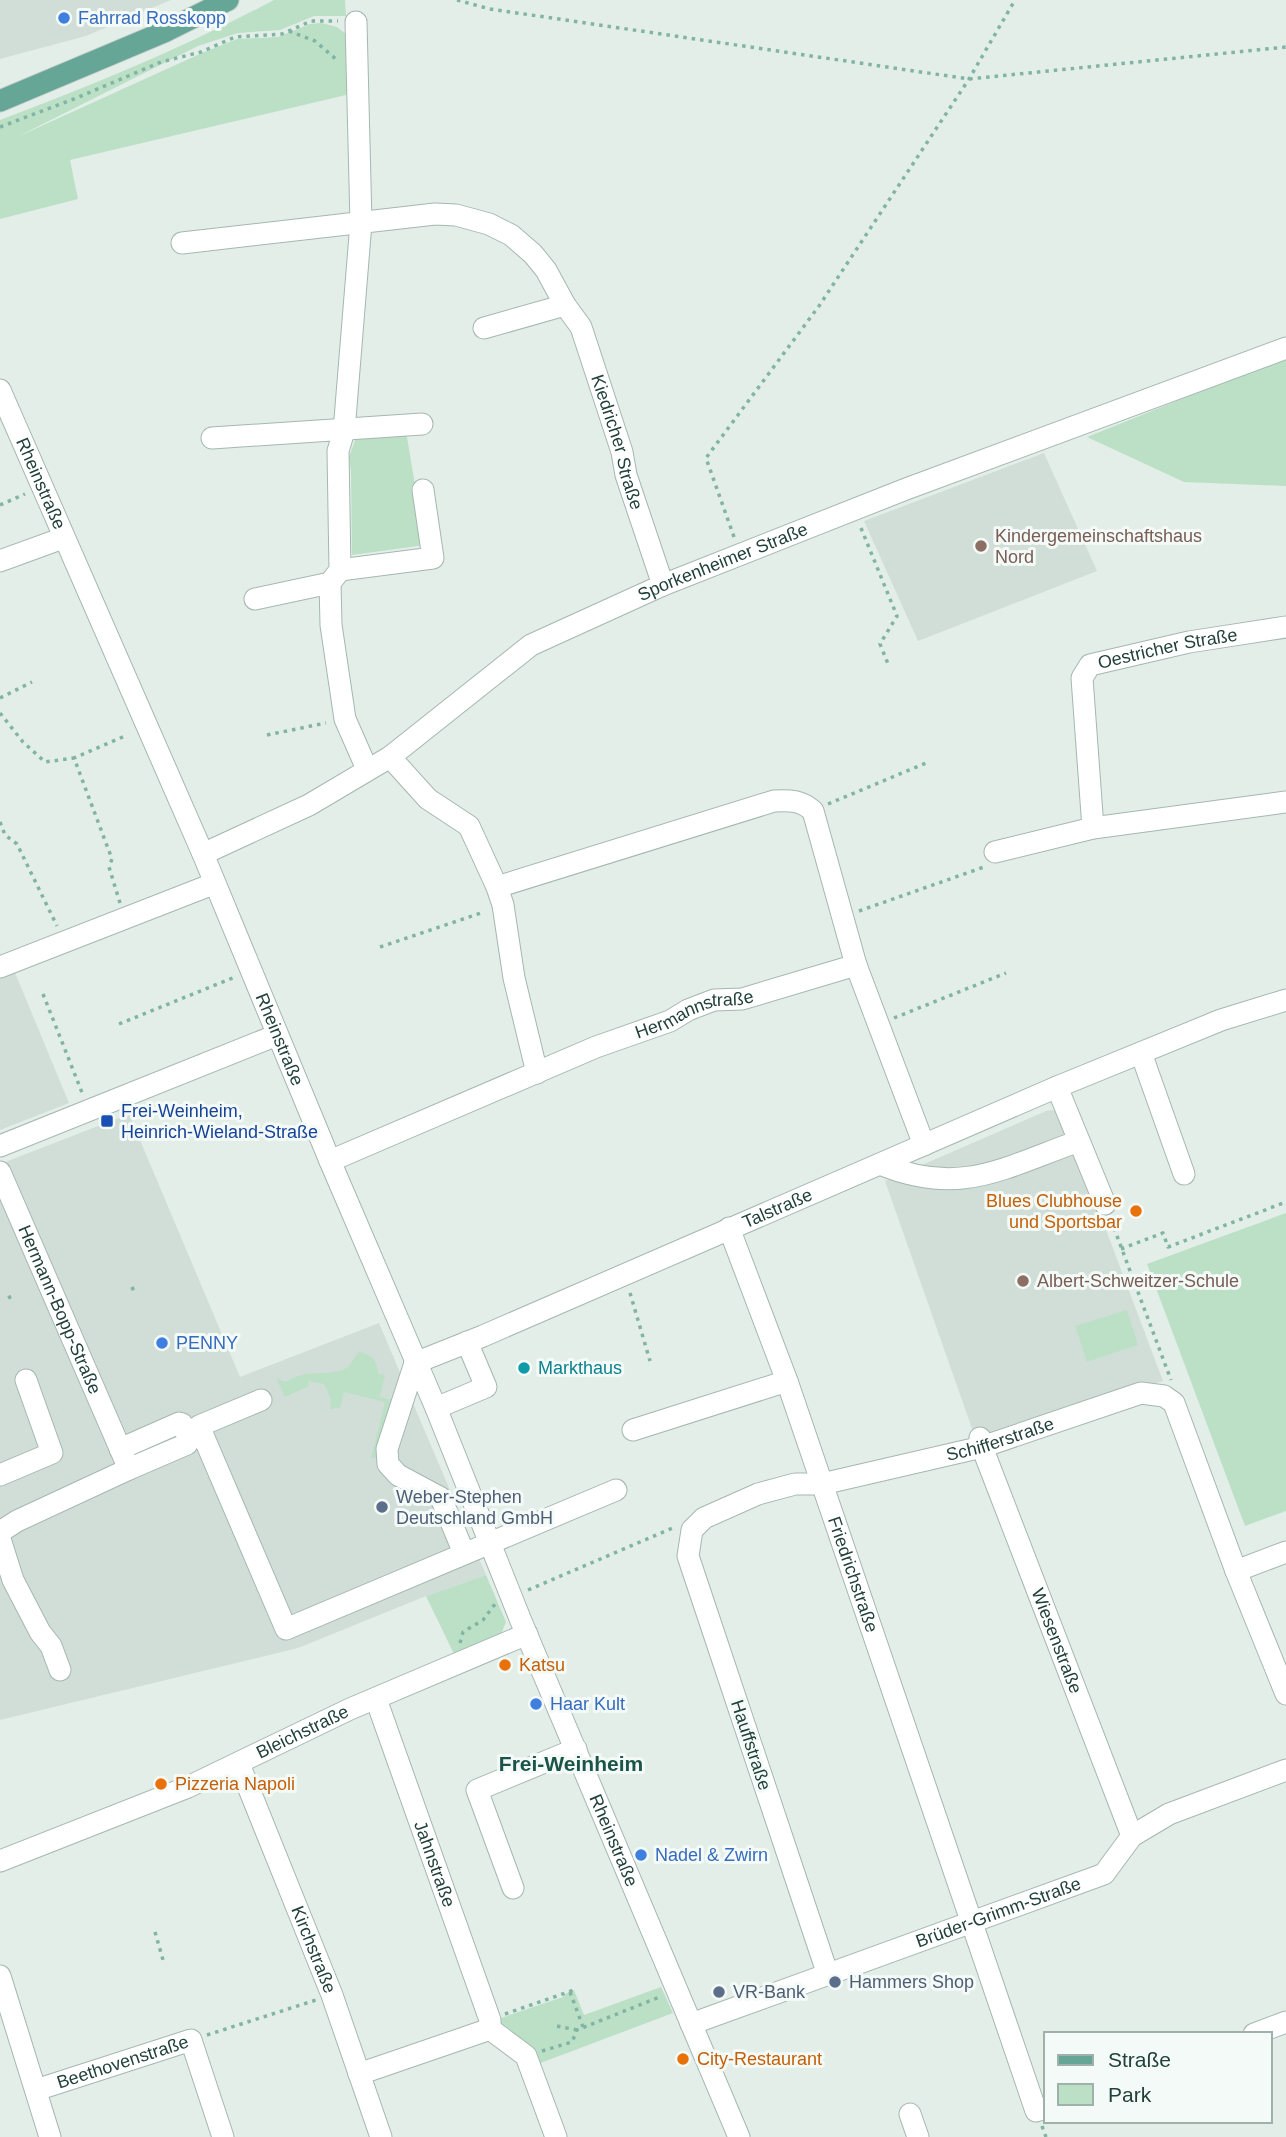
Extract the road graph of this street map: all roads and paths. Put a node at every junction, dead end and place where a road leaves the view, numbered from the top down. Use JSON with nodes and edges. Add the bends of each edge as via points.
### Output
{"nodes":[{"id":1,"x":228,"y":0,"type":"edge"},
{"id":2,"x":457,"y":0,"type":"edge"},
{"id":3,"x":1015,"y":0,"type":"edge"},
{"id":4,"x":356,"y":22,"type":"joint"},
{"id":5,"x":289,"y":31,"type":"junction"},
{"id":6,"x":1286,"y":47,"type":"edge"},
{"id":7,"x":358,"y":69,"type":"junction"},
{"id":8,"x":969,"y":79,"type":"junction"},
{"id":9,"x":46,"y":81,"type":"junction"},
{"id":10,"x":0,"y":89,"type":"edge"},
{"id":11,"x":0,"y":101,"type":"edge"},
{"id":12,"x":0,"y":127,"type":"edge"},
{"id":13,"x":361,"y":223,"type":"junction"},
{"id":14,"x":183,"y":243,"type":"dead end"},
{"id":15,"x":565,"y":305,"type":"junction"},
{"id":16,"x":484,"y":328,"type":"dead end"},
{"id":17,"x":1286,"y":348,"type":"edge"},
{"id":18,"x":0,"y":390,"type":"edge"},
{"id":19,"x":422,"y":424,"type":"dead end"},
{"id":20,"x":344,"y":431,"type":"junction"},
{"id":21,"x":212,"y":438,"type":"dead end"},
{"id":22,"x":423,"y":490,"type":"dead end"},
{"id":23,"x":24,"y":494,"type":"dead end"},
{"id":24,"x":0,"y":505,"type":"edge"},
{"id":25,"x":854,"y":510,"type":"junction"},
{"id":26,"x":63,"y":538,"type":"junction"},
{"id":27,"x":740,"y":556,"type":"junction"},
{"id":28,"x":0,"y":561,"type":"edge"},
{"id":29,"x":335,"y":576,"type":"junction"},
{"id":30,"x":663,"y":584,"type":"junction"},
{"id":31,"x":255,"y":599,"type":"dead end"},
{"id":32,"x":1286,"y":627,"type":"edge"},
{"id":33,"x":888,"y":664,"type":"dead end"},
{"id":34,"x":32,"y":682,"type":"dead end"},
{"id":35,"x":0,"y":698,"type":"edge"},
{"id":36,"x":0,"y":713,"type":"edge"},
{"id":37,"x":345,"y":719,"type":"junction"},
{"id":38,"x":267,"y":735,"type":"dead end"},
{"id":39,"x":125,"y":736,"type":"dead end"},
{"id":40,"x":390,"y":757,"type":"junction"},
{"id":41,"x":74,"y":758,"type":"junction"},
{"id":42,"x":926,"y":763,"type":"dead end"},
{"id":43,"x":367,"y":769,"type":"junction"},
{"id":44,"x":1286,"y":802,"type":"edge"},
{"id":45,"x":813,"y":811,"type":"junction"},
{"id":46,"x":0,"y":822,"type":"edge"},
{"id":47,"x":1093,"y":828,"type":"junction"},
{"id":48,"x":995,"y":852,"type":"joint"},
{"id":49,"x":203,"y":855,"type":"junction"},
{"id":50,"x":214,"y":884,"type":"junction"},
{"id":51,"x":500,"y":896,"type":"junction"},
{"id":52,"x":844,"y":917,"type":"junction"},
{"id":53,"x":126,"y":918,"type":"junction"},
{"id":54,"x":64,"y":941,"type":"junction"},
{"id":55,"x":380,"y":947,"type":"dead end"},
{"id":56,"x":856,"y":965,"type":"junction"},
{"id":57,"x":0,"y":967,"type":"edge"},
{"id":58,"x":1006,"y":973,"type":"dead end"},
{"id":59,"x":237,"y":976,"type":"dead end"},
{"id":60,"x":43,"y":994,"type":"dead end"},
{"id":61,"x":1286,"y":1000,"type":"edge"},
{"id":62,"x":120,"y":1024,"type":"dead end"},
{"id":63,"x":879,"y":1024,"type":"junction"},
{"id":64,"x":277,"y":1035,"type":"junction"},
{"id":65,"x":1141,"y":1053,"type":"junction"},
{"id":66,"x":537,"y":1073,"type":"junction"},
{"id":67,"x":1057,"y":1087,"type":"junction"},
{"id":68,"x":89,"y":1110,"type":"junction"},
{"id":69,"x":1079,"y":1141,"type":"junction"},
{"id":70,"x":924,"y":1145,"type":"junction"},
{"id":71,"x":0,"y":1146,"type":"edge"},
{"id":72,"x":330,"y":1161,"type":"junction"},
{"id":73,"x":880,"y":1164,"type":"junction"},
{"id":74,"x":0,"y":1172,"type":"edge"},
{"id":75,"x":1184,"y":1174,"type":"dead end"},
{"id":76,"x":1286,"y":1202,"type":"edge"},
{"id":77,"x":1105,"y":1204,"type":"joint"},
{"id":78,"x":729,"y":1228,"type":"junction"},
{"id":79,"x":1122,"y":1249,"type":"junction"},
{"id":80,"x":132,"y":1287,"type":"dead end"},
{"id":81,"x":628,"y":1288,"type":"dead end"},
{"id":82,"x":135,"y":1294,"type":"dead end"},
{"id":83,"x":467,"y":1342,"type":"junction"},
{"id":84,"x":649,"y":1361,"type":"dead end"},
{"id":85,"x":415,"y":1363,"type":"junction"},
{"id":86,"x":26,"y":1380,"type":"dead end"},
{"id":87,"x":787,"y":1381,"type":"junction"},
{"id":88,"x":261,"y":1401,"type":"dead end"},
{"id":89,"x":1174,"y":1403,"type":"junction"},
{"id":90,"x":436,"y":1408,"type":"junction"},
{"id":91,"x":633,"y":1430,"type":"dead end"},
{"id":92,"x":981,"y":1443,"type":"junction"},
{"id":93,"x":0,"y":1475,"type":"edge"},
{"id":94,"x":822,"y":1484,"type":"junction"},
{"id":95,"x":616,"y":1490,"type":"dead end"},
{"id":96,"x":704,"y":1518,"type":"junction"},
{"id":97,"x":0,"y":1532,"type":"edge"},
{"id":98,"x":0,"y":1539,"type":"edge"},
{"id":99,"x":491,"y":1542,"type":"junction"},
{"id":100,"x":1286,"y":1552,"type":"edge"},
{"id":101,"x":464,"y":1553,"type":"junction"},
{"id":102,"x":1236,"y":1571,"type":"junction"},
{"id":103,"x":524,"y":1592,"type":"dead end"},
{"id":104,"x":498,"y":1600,"type":"dead end"},
{"id":105,"x":527,"y":1634,"type":"junction"},
{"id":106,"x":468,"y":1659,"type":"junction"},
{"id":107,"x":60,"y":1670,"type":"dead end"},
{"id":108,"x":1286,"y":1694,"type":"edge"},
{"id":109,"x":376,"y":1699,"type":"junction"},
{"id":110,"x":576,"y":1749,"type":"junction"},
{"id":111,"x":239,"y":1764,"type":"junction"},
{"id":112,"x":1286,"y":1770,"type":"edge"},
{"id":113,"x":1132,"y":1836,"type":"junction"},
{"id":114,"x":0,"y":1861,"type":"edge"},
{"id":115,"x":513,"y":1888,"type":"dead end"},
{"id":116,"x":971,"y":1923,"type":"junction"},
{"id":117,"x":155,"y":1932,"type":"dead end"},
{"id":118,"x":163,"y":1960,"type":"dead end"},
{"id":119,"x":828,"y":1975,"type":"junction"},
{"id":120,"x":0,"y":1976,"type":"edge"},
{"id":121,"x":677,"y":1991,"type":"junction"},
{"id":122,"x":332,"y":1995,"type":"junction"},
{"id":123,"x":1286,"y":2022,"type":"edge"},
{"id":124,"x":490,"y":2024,"type":"junction"},
{"id":125,"x":691,"y":2024,"type":"junction"},
{"id":126,"x":557,"y":2026,"type":"dead end"},
{"id":127,"x":583,"y":2027,"type":"junction"},
{"id":128,"x":577,"y":2030,"type":"junction"},
{"id":129,"x":1259,"y":2032,"type":"edge"},
{"id":130,"x":191,"y":2040,"type":"junction"},
{"id":131,"x":526,"y":2056,"type":"junction"},
{"id":132,"x":359,"y":2074,"type":"junction"},
{"id":133,"x":36,"y":2090,"type":"junction"},
{"id":134,"x":1044,"y":2109,"type":"edge"},
{"id":135,"x":910,"y":2114,"type":"dead end"},
{"id":136,"x":50,"y":2137,"type":"edge"},
{"id":137,"x":223,"y":2137,"type":"edge"},
{"id":138,"x":381,"y":2137,"type":"edge"},
{"id":139,"x":556,"y":2137,"type":"edge"},
{"id":140,"x":739,"y":2137,"type":"edge"},
{"id":141,"x":918,"y":2137,"type":"edge"}],
"edges":[{"from":1,"to":9,"type":"main road"},
{"from":2,"to":8,"type":"path","via":[[504,11]]},
{"from":3,"to":8,"type":"path"},
{"from":4,"to":5,"type":"path","via":[[325,20]]},
{"from":4,"to":7,"type":"street"},
{"from":5,"to":7,"type":"path","via":[[315,41],[345,67]]},
{"from":5,"to":12,"type":"path","via":[[235,37]]},
{"from":6,"to":8,"type":"path"},
{"from":7,"to":13,"type":"street"},
{"from":8,"to":27,"type":"path","via":[[819,306],[706,458]]},
{"from":9,"to":10,"type":"main road"},
{"from":9,"to":11,"type":"main road"},
{"from":13,"to":14,"type":"street","name":"Kiedricher Straße"},
{"from":13,"to":15,"type":"street","name":"Kiedricher Straße","via":[[435,214],[489,224],[511,234],[533,254]]},
{"from":13,"to":20,"type":"street"},
{"from":15,"to":16,"type":"street"},
{"from":15,"to":30,"type":"street","name":"Kiedricher Straße","via":[[581,327]]},
{"from":17,"to":25,"type":"street","name":"Sporkenheimer Straße"},
{"from":18,"to":26,"type":"street","name":"Rheinstraße"},
{"from":19,"to":20,"type":"street"},
{"from":20,"to":21,"type":"street"},
{"from":20,"to":29,"type":"street","via":[[338,451]]},
{"from":22,"to":29,"type":"street","via":[[433,558]]},
{"from":23,"to":24,"type":"path","name":"Rheinstraße"},
{"from":25,"to":27,"type":"street","name":"Sporkenheimer Straße"},
{"from":25,"to":33,"type":"path","via":[[897,616],[880,644]]},
{"from":26,"to":28,"type":"street","name":"Rheinstraße"},
{"from":26,"to":49,"type":"street","name":"Rheinstraße"},
{"from":27,"to":30,"type":"street","name":"Sporkenheimer Straße"},
{"from":29,"to":31,"type":"street"},
{"from":29,"to":37,"type":"street","via":[[333,639]]},
{"from":30,"to":40,"type":"street","name":"Sporkenheimer Straße","via":[[531,645]]},
{"from":32,"to":47,"type":"street","name":"Oestricher Straße","via":[[1189,642],[1090,665],[1085,670]]},
{"from":34,"to":35,"type":"path"},
{"from":36,"to":41,"type":"path","via":[[45,762]]},
{"from":37,"to":38,"type":"path"},
{"from":37,"to":43,"type":"street"},
{"from":39,"to":41,"type":"path"},
{"from":40,"to":43,"type":"street","name":"Sporkenheimer Straße"},
{"from":40,"to":51,"type":"street","via":[[428,799],[469,825]]},
{"from":41,"to":53,"type":"path","via":[[112,859],[109,867]]},
{"from":42,"to":45,"type":"path"},
{"from":43,"to":49,"type":"street","name":"Sporkenheimer Straße","via":[[309,806]]},
{"from":44,"to":47,"type":"street"},
{"from":45,"to":51,"type":"street","via":[[793,800],[774,801]]},
{"from":45,"to":52,"type":"street"},
{"from":46,"to":54,"type":"path","via":[[5,835],[17,844]]},
{"from":47,"to":48,"type":"street"},
{"from":48,"to":52,"type":"path","via":[[990,865]]},
{"from":49,"to":50,"type":"street","name":"Rheinstraße"},
{"from":50,"to":53,"type":"street"},
{"from":50,"to":64,"type":"street","name":"Rheinstraße"},
{"from":51,"to":55,"type":"path"},
{"from":51,"to":66,"type":"street"},
{"from":52,"to":56,"type":"street"},
{"from":53,"to":54,"type":"street"},
{"from":54,"to":57,"type":"street"},
{"from":56,"to":63,"type":"street"},
{"from":56,"to":66,"type":"street","name":"Hermannstraße","via":[[742,999],[714,1000]]},
{"from":58,"to":63,"type":"path"},
{"from":59,"to":62,"type":"path","name":"Rheinstraße"},
{"from":60,"to":68,"type":"path"},
{"from":61,"to":65,"type":"street","name":"Talstraße","via":[[1221,1020]]},
{"from":63,"to":70,"type":"street"},
{"from":64,"to":68,"type":"street"},
{"from":64,"to":72,"type":"street","name":"Rheinstraße"},
{"from":65,"to":67,"type":"street","name":"Talstraße"},
{"from":65,"to":75,"type":"street"},
{"from":66,"to":72,"type":"street","name":"Hermannstraße"},
{"from":67,"to":69,"type":"street"},
{"from":67,"to":70,"type":"street","name":"Talstraße"},
{"from":68,"to":71,"type":"street"},
{"from":69,"to":73,"type":"street","via":[[978,1177],[954,1180],[929,1179]]},
{"from":69,"to":77,"type":"street"},
{"from":70,"to":73,"type":"street","name":"Talstraße"},
{"from":72,"to":85,"type":"street","name":"Rheinstraße"},
{"from":73,"to":78,"type":"street","name":"Talstraße"},
{"from":74,"to":97,"type":"street","name":"Hermann-Bopp-Straße","via":[[125,1459]]},
{"from":76,"to":79,"type":"path","via":[[1168,1247],[1163,1233]]},
{"from":77,"to":79,"type":"path"},
{"from":78,"to":83,"type":"street","name":"Talstraße"},
{"from":78,"to":87,"type":"street","name":"Friedrichstraße"},
{"from":79,"to":89,"type":"path","via":[[1171,1381]]},
{"from":80,"to":82,"type":"path"},
{"from":81,"to":84,"type":"path"},
{"from":83,"to":85,"type":"street","name":"Talstraße"},
{"from":83,"to":90,"type":"street","via":[[486,1387]]},
{"from":85,"to":90,"type":"street","name":"Rheinstraße"},
{"from":85,"to":101,"type":"street","via":[[387,1449],[388,1464],[398,1475],[441,1498]]},
{"from":86,"to":93,"type":"street","via":[[52,1453]]},
{"from":87,"to":91,"type":"street"},
{"from":87,"to":94,"type":"street","name":"Friedrichstraße"},
{"from":88,"to":101,"type":"street","via":[[199,1426],[286,1629]]},
{"from":89,"to":92,"type":"street","name":"Schifferstraße","via":[[1164,1396],[1141,1393]]},
{"from":89,"to":102,"type":"street"},
{"from":90,"to":99,"type":"street","name":"Rheinstraße"},
{"from":92,"to":94,"type":"street","name":"Schifferstraße"},
{"from":92,"to":113,"type":"street","name":"Wiesenstraße"},
{"from":94,"to":96,"type":"street","name":"Schifferstraße","via":[[795,1484],[758,1494]]},
{"from":94,"to":116,"type":"street","name":"Friedrichstraße"},
{"from":95,"to":99,"type":"street"},
{"from":96,"to":103,"type":"path"},
{"from":96,"to":119,"type":"street","name":"Hauffstraße","via":[[692,1530],[688,1556]]},
{"from":98,"to":107,"type":"street","via":[[13,1580]]},
{"from":99,"to":101,"type":"street"},
{"from":99,"to":105,"type":"street","name":"Rheinstraße"},
{"from":100,"to":102,"type":"street"},
{"from":102,"to":108,"type":"street"},
{"from":104,"to":106,"type":"path","via":[[483,1620],[463,1632],[460,1643]]},
{"from":105,"to":106,"type":"street","name":"Bleichstraße"},
{"from":105,"to":110,"type":"street","name":"Rheinstraße"},
{"from":106,"to":109,"type":"street","name":"Bleichstraße"},
{"from":109,"to":111,"type":"street","name":"Bleichstraße"},
{"from":109,"to":124,"type":"street","name":"Jahnstraße"},
{"from":110,"to":115,"type":"street","via":[[477,1790]]},
{"from":110,"to":121,"type":"street","name":"Rheinstraße"},
{"from":111,"to":114,"type":"street","name":"Bleichstraße"},
{"from":111,"to":122,"type":"street","name":"Kirchstraße"},
{"from":112,"to":113,"type":"street","name":"Brüder-Grimm-Straße","via":[[1169,1814]]},
{"from":113,"to":116,"type":"street","name":"Brüder-Grimm-Straße","via":[[1104,1874]]},
{"from":116,"to":119,"type":"street","name":"Brüder-Grimm-Straße"},
{"from":116,"to":134,"type":"street","name":"Friedrichstraße","via":[[1036,2111]]},
{"from":117,"to":118,"type":"path"},
{"from":119,"to":125,"type":"street","name":"Brüder-Grimm-Straße"},
{"from":120,"to":133,"type":"street"},
{"from":121,"to":125,"type":"street","name":"Rheinstraße"},
{"from":121,"to":127,"type":"path"},
{"from":122,"to":130,"type":"path"},
{"from":122,"to":132,"type":"street","name":"Kirchstraße"},
{"from":123,"to":129,"type":"street"},
{"from":124,"to":127,"type":"path","via":[[572,1991]]},
{"from":124,"to":131,"type":"street"},
{"from":124,"to":132,"type":"street"},
{"from":125,"to":140,"type":"street","name":"Rheinstraße"},
{"from":126,"to":128,"type":"path"},
{"from":127,"to":128,"type":"path"},
{"from":128,"to":131,"type":"path","via":[[572,2042]]},
{"from":130,"to":133,"type":"street","name":"Beethovenstraße"},
{"from":130,"to":137,"type":"street","name":"Beethovenstraße"},
{"from":131,"to":139,"type":"street"},
{"from":132,"to":138,"type":"street","name":"Kirchstraße"},
{"from":133,"to":136,"type":"street"},
{"from":135,"to":141,"type":"street"}]}
